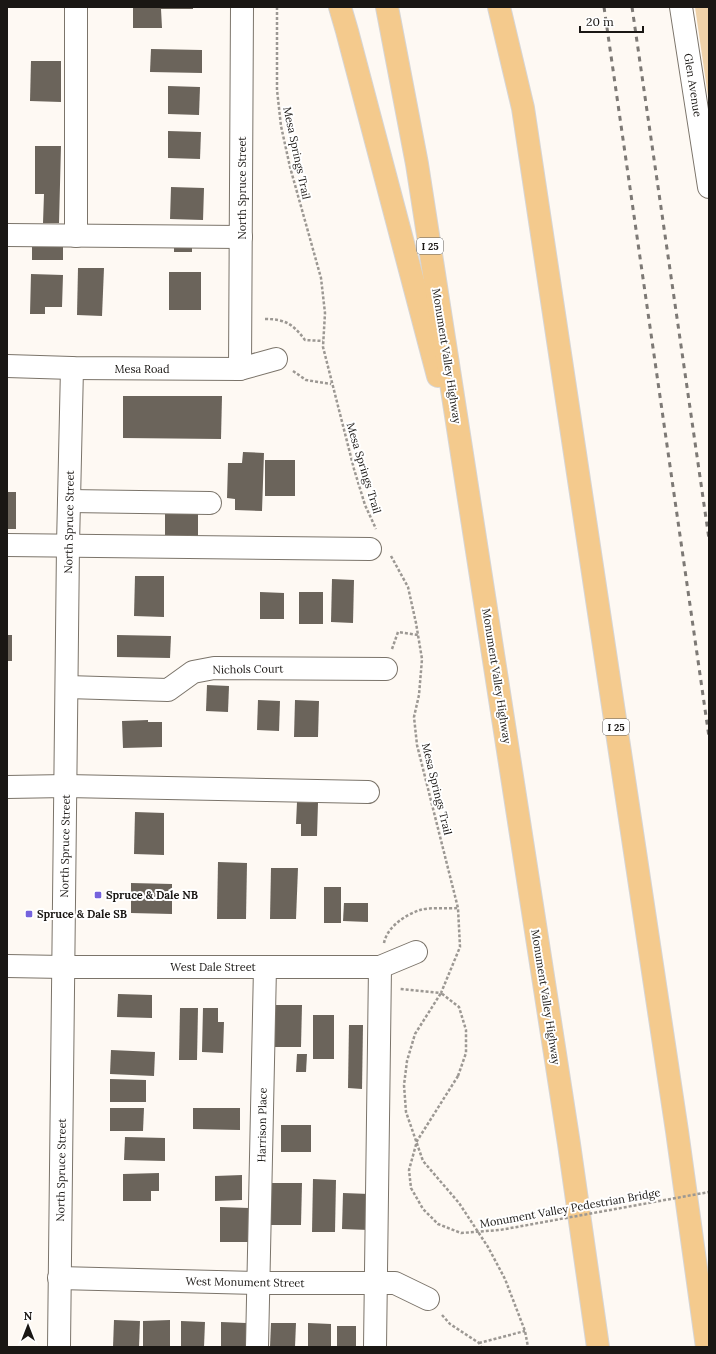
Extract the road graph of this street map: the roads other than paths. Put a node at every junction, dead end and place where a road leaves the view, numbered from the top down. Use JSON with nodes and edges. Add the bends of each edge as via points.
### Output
{"nodes":[{"id":1,"x":76,"y":7,"type":"edge"},
{"id":2,"x":242,"y":7,"type":"edge"},
{"id":3,"x":340,"y":7,"type":"edge"},
{"id":4,"x":387,"y":7,"type":"edge"},
{"id":5,"x":499,"y":7,"type":"edge"},
{"id":6,"x":510,"y":7,"type":"edge"},
{"id":7,"x":681,"y":7,"type":"edge"},
{"id":8,"x":523,"y":108,"type":"junction"},
{"id":9,"x":709,"y":187,"type":"edge"},
{"id":10,"x":7,"y":235,"type":"edge"},
{"id":11,"x":76,"y":236,"type":"junction"},
{"id":12,"x":241,"y":237,"type":"junction"},
{"id":13,"x":276,"y":360,"type":"road end"},
{"id":14,"x":7,"y":366,"type":"edge"},
{"id":15,"x":72,"y":368,"type":"junction"},
{"id":16,"x":240,"y":369,"type":"junction"},
{"id":17,"x":467,"y":487,"type":"junction"},
{"id":18,"x":69,"y":501,"type":"junction"},
{"id":19,"x":210,"y":504,"type":"dead end"},
{"id":20,"x":7,"y":545,"type":"edge"},
{"id":21,"x":68,"y":545,"type":"junction"},
{"id":22,"x":379,"y":546,"type":"road end"},
{"id":23,"x":386,"y":669,"type":"road end"},
{"id":24,"x":67,"y":687,"type":"junction"},
{"id":25,"x":66,"y":786,"type":"junction"},
{"id":26,"x":7,"y":787,"type":"edge"},
{"id":27,"x":368,"y":792,"type":"dead end"},
{"id":28,"x":416,"y":952,"type":"dead end"},
{"id":29,"x":7,"y":966,"type":"edge"},
{"id":30,"x":63,"y":967,"type":"junction"},
{"id":31,"x":265,"y":967,"type":"junction"},
{"id":32,"x":380,"y":967,"type":"junction"},
{"id":33,"x":59,"y":1278,"type":"junction"},
{"id":34,"x":258,"y":1282,"type":"junction"},
{"id":35,"x":376,"y":1284,"type":"junction"},
{"id":36,"x":428,"y":1299,"type":"road end"},
{"id":37,"x":59,"y":1347,"type":"edge"},
{"id":38,"x":257,"y":1347,"type":"edge"},
{"id":39,"x":375,"y":1347,"type":"edge"},
{"id":40,"x":598,"y":1347,"type":"edge"},
{"id":41,"x":707,"y":1347,"type":"edge"}],
"edges":[{"from":1,"to":11,"type":"street"},
{"from":2,"to":12,"type":"street","name":"North Spruce Street"},
{"from":3,"to":17,"type":"highway"},
{"from":4,"to":17,"type":"highway","name":"Monument Valley Highway","number":"I 25","via":[[417,164]]},
{"from":5,"to":8,"type":"highway","number":"I 25"},
{"from":6,"to":8,"type":"highway"},
{"from":7,"to":9,"type":"street","name":"Glen Avenue"},
{"from":8,"to":41,"type":"highway","number":"I 25","via":[[677,1130]]},
{"from":10,"to":11,"type":"street"},
{"from":11,"to":12,"type":"street"},
{"from":12,"to":16,"type":"street","name":"North Spruce Street"},
{"from":13,"to":16,"type":"street","name":"Mesa Road"},
{"from":14,"to":15,"type":"street","name":"Mesa Road"},
{"from":15,"to":16,"type":"street","name":"Mesa Road"},
{"from":15,"to":18,"type":"street","name":"North Spruce Street"},
{"from":17,"to":40,"type":"highway","name":"Monument Valley Highway","number":"I 25","via":[[570,1144]]},
{"from":18,"to":19,"type":"street"},
{"from":18,"to":21,"type":"street","name":"North Spruce Street"},
{"from":20,"to":21,"type":"street"},
{"from":21,"to":22,"type":"street"},
{"from":21,"to":24,"type":"street","name":"North Spruce Street"},
{"from":23,"to":24,"type":"street","name":"Nichols Court","via":[[214,668],[193,672],[168,690]]},
{"from":24,"to":25,"type":"street","name":"North Spruce Street"},
{"from":25,"to":26,"type":"street"},
{"from":25,"to":27,"type":"street"},
{"from":25,"to":30,"type":"street","name":"North Spruce Street"},
{"from":28,"to":32,"type":"street","name":"West Dale Street"},
{"from":29,"to":30,"type":"street","name":"West Dale Street"},
{"from":30,"to":31,"type":"street","name":"West Dale Street"},
{"from":30,"to":33,"type":"street","name":"North Spruce Street"},
{"from":31,"to":32,"type":"street","name":"West Dale Street"},
{"from":31,"to":34,"type":"street","name":"Harrison Place"},
{"from":32,"to":35,"type":"street"},
{"from":33,"to":34,"type":"street","name":"West Monument Street"},
{"from":33,"to":37,"type":"street","name":"North Spruce Street"},
{"from":34,"to":35,"type":"street","name":"West Monument Street"},
{"from":34,"to":38,"type":"street","name":"Harrison Place"},
{"from":35,"to":36,"type":"street","name":"West Monument Street","via":[[395,1283]]},
{"from":35,"to":39,"type":"street"}]}
